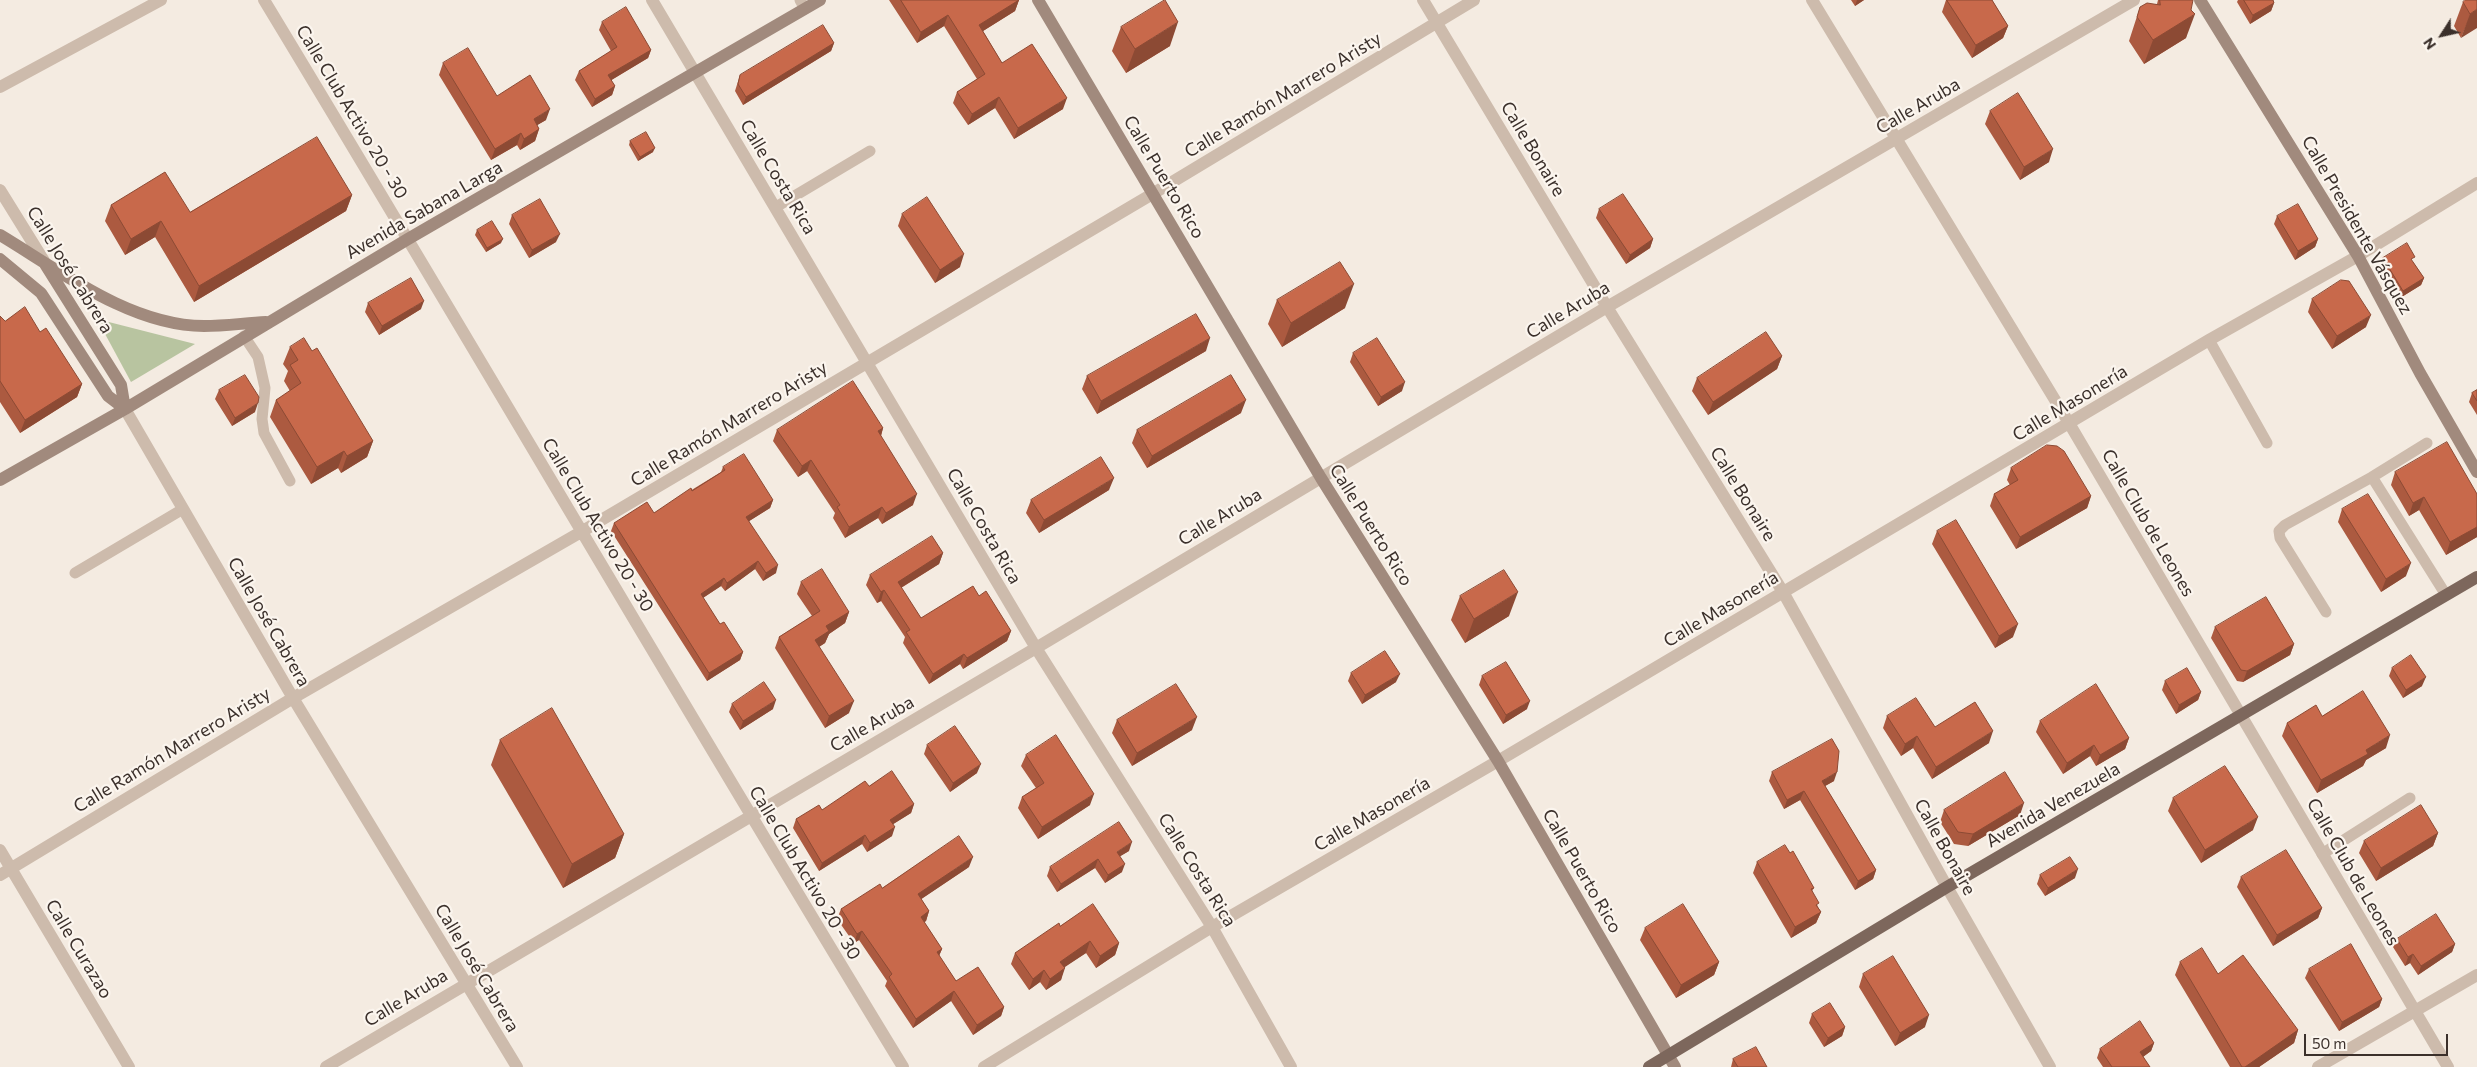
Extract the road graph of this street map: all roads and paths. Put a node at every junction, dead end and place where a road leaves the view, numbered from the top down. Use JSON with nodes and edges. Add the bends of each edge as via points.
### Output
{"nodes":[{"id":1,"x":161,"y":0,"type":"edge"},
{"id":2,"x":264,"y":0,"type":"edge"},
{"id":3,"x":652,"y":0,"type":"edge"},
{"id":4,"x":820,"y":0,"type":"edge"},
{"id":5,"x":1038,"y":0,"type":"edge"},
{"id":6,"x":1423,"y":0,"type":"edge"},
{"id":7,"x":1474,"y":0,"type":"edge"},
{"id":8,"x":1812,"y":0,"type":"edge"},
{"id":9,"x":2134,"y":0,"type":"edge"},
{"id":10,"x":2200,"y":0,"type":"edge"},
{"id":11,"x":802,"y":4,"type":"edge"},
{"id":12,"x":1436,"y":22,"type":"junction"},
{"id":13,"x":696,"y":73,"type":"junction"},
{"id":14,"x":0,"y":87,"type":"edge"},
{"id":15,"x":1895,"y":140,"type":"junction"},
{"id":16,"x":870,"y":151,"type":"dead end"},
{"id":17,"x":2477,"y":183,"type":"edge"},
{"id":18,"x":0,"y":190,"type":"edge"},
{"id":19,"x":1154,"y":193,"type":"junction"},
{"id":20,"x":776,"y":208,"type":"junction"},
{"id":21,"x":0,"y":235,"type":"edge"},
{"id":22,"x":408,"y":238,"type":"junction"},
{"id":23,"x":2358,"y":256,"type":"junction"},
{"id":24,"x":0,"y":259,"type":"edge"},
{"id":25,"x":44,"y":261,"type":"junction"},
{"id":26,"x":1607,"y":307,"type":"junction"},
{"id":27,"x":268,"y":322,"type":"junction"},
{"id":28,"x":244,"y":336,"type":"junction"},
{"id":29,"x":2209,"y":340,"type":"junction"},
{"id":30,"x":868,"y":362,"type":"junction"},
{"id":31,"x":125,"y":409,"type":"junction"},
{"id":32,"x":2069,"y":423,"type":"junction"},
{"id":33,"x":2267,"y":443,"type":"dead end"},
{"id":34,"x":2427,"y":443,"type":"dead end"},
{"id":35,"x":2477,"y":472,"type":"edge"},
{"id":36,"x":2372,"y":477,"type":"junction"},
{"id":37,"x":1321,"y":478,"type":"junction"},
{"id":38,"x":0,"y":480,"type":"edge"},
{"id":39,"x":290,"y":481,"type":"dead end"},
{"id":40,"x":183,"y":509,"type":"junction"},
{"id":41,"x":581,"y":532,"type":"junction"},
{"id":42,"x":75,"y":573,"type":"dead end"},
{"id":43,"x":2477,"y":577,"type":"edge"},
{"id":44,"x":1783,"y":592,"type":"junction"},
{"id":45,"x":2446,"y":595,"type":"junction"},
{"id":46,"x":2326,"y":612,"type":"dead end"},
{"id":47,"x":1036,"y":648,"type":"junction"},
{"id":48,"x":293,"y":698,"type":"junction"},
{"id":49,"x":2240,"y":715,"type":"junction"},
{"id":50,"x":1498,"y":761,"type":"junction"},
{"id":51,"x":2410,"y":798,"type":"dead end"},
{"id":52,"x":749,"y":816,"type":"junction"},
{"id":53,"x":0,"y":850,"type":"edge"},
{"id":54,"x":2322,"y":854,"type":"junction"},
{"id":55,"x":5,"y":871,"type":"edge"},
{"id":56,"x":1947,"y":887,"type":"junction"},
{"id":57,"x":1212,"y":927,"type":"junction"},
{"id":58,"x":2477,"y":974,"type":"edge"},
{"id":59,"x":466,"y":983,"type":"junction"},
{"id":60,"x":2414,"y":1011,"type":"junction"},
{"id":61,"x":1668,"y":1056,"type":"junction"},
{"id":62,"x":129,"y":1067,"type":"edge"},
{"id":63,"x":326,"y":1067,"type":"edge"},
{"id":64,"x":516,"y":1067,"type":"edge"},
{"id":65,"x":903,"y":1067,"type":"edge"},
{"id":66,"x":984,"y":1067,"type":"edge"},
{"id":67,"x":1291,"y":1067,"type":"edge"},
{"id":68,"x":1649,"y":1067,"type":"edge"},
{"id":69,"x":1675,"y":1067,"type":"edge"},
{"id":70,"x":2050,"y":1067,"type":"edge"},
{"id":71,"x":2318,"y":1067,"type":"edge"},
{"id":72,"x":2448,"y":1067,"type":"edge"}],
"edges":[{"from":1,"to":14,"type":"street"},
{"from":2,"to":22,"type":"street","name":"Calle Club Activo 20 - 30"},
{"from":3,"to":13,"type":"street","name":"Calle Costa Rica"},
{"from":4,"to":11,"type":"street","name":"Avenida Sabana Larga"},
{"from":5,"to":19,"type":"street","name":"Calle Puerto Rico"},
{"from":6,"to":12,"type":"street","name":"Calle Bonaire"},
{"from":7,"to":12,"type":"street","name":"Calle Ramón Marrero Aristy"},
{"from":8,"to":15,"type":"street","name":"Calle Club de Leones"},
{"from":9,"to":15,"type":"street","name":"Calle Aruba"},
{"from":10,"to":23,"type":"street","name":"Calle Presidente Vásquez"},
{"from":11,"to":13,"type":"street","name":"Avenida Sabana Larga"},
{"from":12,"to":19,"type":"street","name":"Calle Ramón Marrero Aristy"},
{"from":12,"to":26,"type":"street","name":"Calle Bonaire"},
{"from":13,"to":20,"type":"street","name":"Calle Costa Rica"},
{"from":13,"to":22,"type":"street","name":"Avenida Sabana Larga"},
{"from":15,"to":26,"type":"street","name":"Calle Aruba"},
{"from":15,"to":32,"type":"street","name":"Calle Club de Leones"},
{"from":16,"to":20,"type":"lane"},
{"from":17,"to":23,"type":"street","name":"Calle Masonería"},
{"from":18,"to":25,"type":"street","name":"Calle José Cabrera"},
{"from":19,"to":30,"type":"street","name":"Calle Ramón Marrero Aristy"},
{"from":19,"to":37,"type":"street","name":"Calle Puerto Rico"},
{"from":20,"to":30,"type":"street","name":"Calle Costa Rica"},
{"from":21,"to":25,"type":"street"},
{"from":22,"to":27,"type":"street","name":"Avenida Sabana Larga"},
{"from":22,"to":41,"type":"street","name":"Calle Club Activo 20 - 30"},
{"from":23,"to":29,"type":"street","name":"Calle Masonería"},
{"from":23,"to":35,"type":"street","name":"Calle Presidente Vásquez"},
{"from":24,"to":31,"type":"street","via":[[41,293],[108,396]]},
{"from":25,"to":27,"type":"street","via":[[113,304],[165,320],[203,326]]},
{"from":25,"to":31,"type":"street","name":"Calle José Cabrera","via":[[121,385]]},
{"from":26,"to":37,"type":"street","name":"Calle Aruba"},
{"from":26,"to":44,"type":"street","name":"Calle Bonaire"},
{"from":27,"to":28,"type":"street","name":"Avenida Sabana Larga"},
{"from":28,"to":31,"type":"street","name":"Avenida Sabana Larga"},
{"from":28,"to":39,"type":"lane","via":[[258,357],[265,388],[264,433]]},
{"from":29,"to":32,"type":"street","name":"Calle Masonería"},
{"from":29,"to":33,"type":"lane"},
{"from":30,"to":41,"type":"street","name":"Calle Ramón Marrero Aristy"},
{"from":30,"to":47,"type":"street","name":"Calle Costa Rica"},
{"from":31,"to":38,"type":"street","name":"Avenida Sabana Larga"},
{"from":31,"to":40,"type":"street","name":"Calle José Cabrera"},
{"from":32,"to":44,"type":"street","name":"Calle Masonería"},
{"from":32,"to":49,"type":"street","name":"Calle Club de Leones"},
{"from":34,"to":36,"type":"lane"},
{"from":36,"to":45,"type":"lane"},
{"from":36,"to":46,"type":"lane","via":[[2279,531],[2280,538]]},
{"from":37,"to":47,"type":"street","name":"Calle Aruba"},
{"from":37,"to":50,"type":"street","name":"Calle Puerto Rico"},
{"from":40,"to":42,"type":"lane"},
{"from":40,"to":48,"type":"street","name":"Calle José Cabrera"},
{"from":41,"to":48,"type":"street","name":"Calle Ramón Marrero Aristy"},
{"from":41,"to":52,"type":"street","name":"Calle Club Activo 20 - 30"},
{"from":43,"to":45,"type":"main road","name":"Avenida Venezuela"},
{"from":44,"to":50,"type":"street","name":"Calle Masonería"},
{"from":44,"to":56,"type":"street","name":"Calle Bonaire"},
{"from":45,"to":49,"type":"main road","name":"Avenida Venezuela"},
{"from":47,"to":52,"type":"street","name":"Calle Aruba"},
{"from":47,"to":57,"type":"street","name":"Calle Costa Rica"},
{"from":48,"to":55,"type":"street","name":"Calle Ramón Marrero Aristy"},
{"from":48,"to":59,"type":"street","name":"Calle José Cabrera"},
{"from":49,"to":54,"type":"street","name":"Calle Club de Leones"},
{"from":49,"to":56,"type":"main road","name":"Avenida Venezuela"},
{"from":50,"to":57,"type":"street","name":"Calle Masonería"},
{"from":50,"to":61,"type":"street","name":"Calle Puerto Rico"},
{"from":51,"to":54,"type":"lane"},
{"from":52,"to":59,"type":"street","name":"Calle Aruba"},
{"from":52,"to":65,"type":"street","name":"Calle Club Activo 20 - 30"},
{"from":53,"to":55,"type":"street","name":"Calle Curazao"},
{"from":54,"to":60,"type":"street","name":"Calle Club de Leones"},
{"from":55,"to":62,"type":"street","name":"Calle Curazao"},
{"from":56,"to":61,"type":"main road","name":"Avenida Venezuela"},
{"from":56,"to":70,"type":"street","name":"Calle Bonaire"},
{"from":57,"to":66,"type":"street","name":"Calle Masonería"},
{"from":57,"to":67,"type":"street","name":"Calle Costa Rica"},
{"from":58,"to":60,"type":"street"},
{"from":59,"to":63,"type":"street","name":"Calle Aruba"},
{"from":59,"to":64,"type":"street","name":"Calle José Cabrera"},
{"from":60,"to":71,"type":"street"},
{"from":60,"to":72,"type":"street","name":"Calle Club de Leones"},
{"from":61,"to":68,"type":"main road","name":"Avenida Venezuela"},
{"from":61,"to":69,"type":"street","name":"Calle Puerto Rico"}]}
